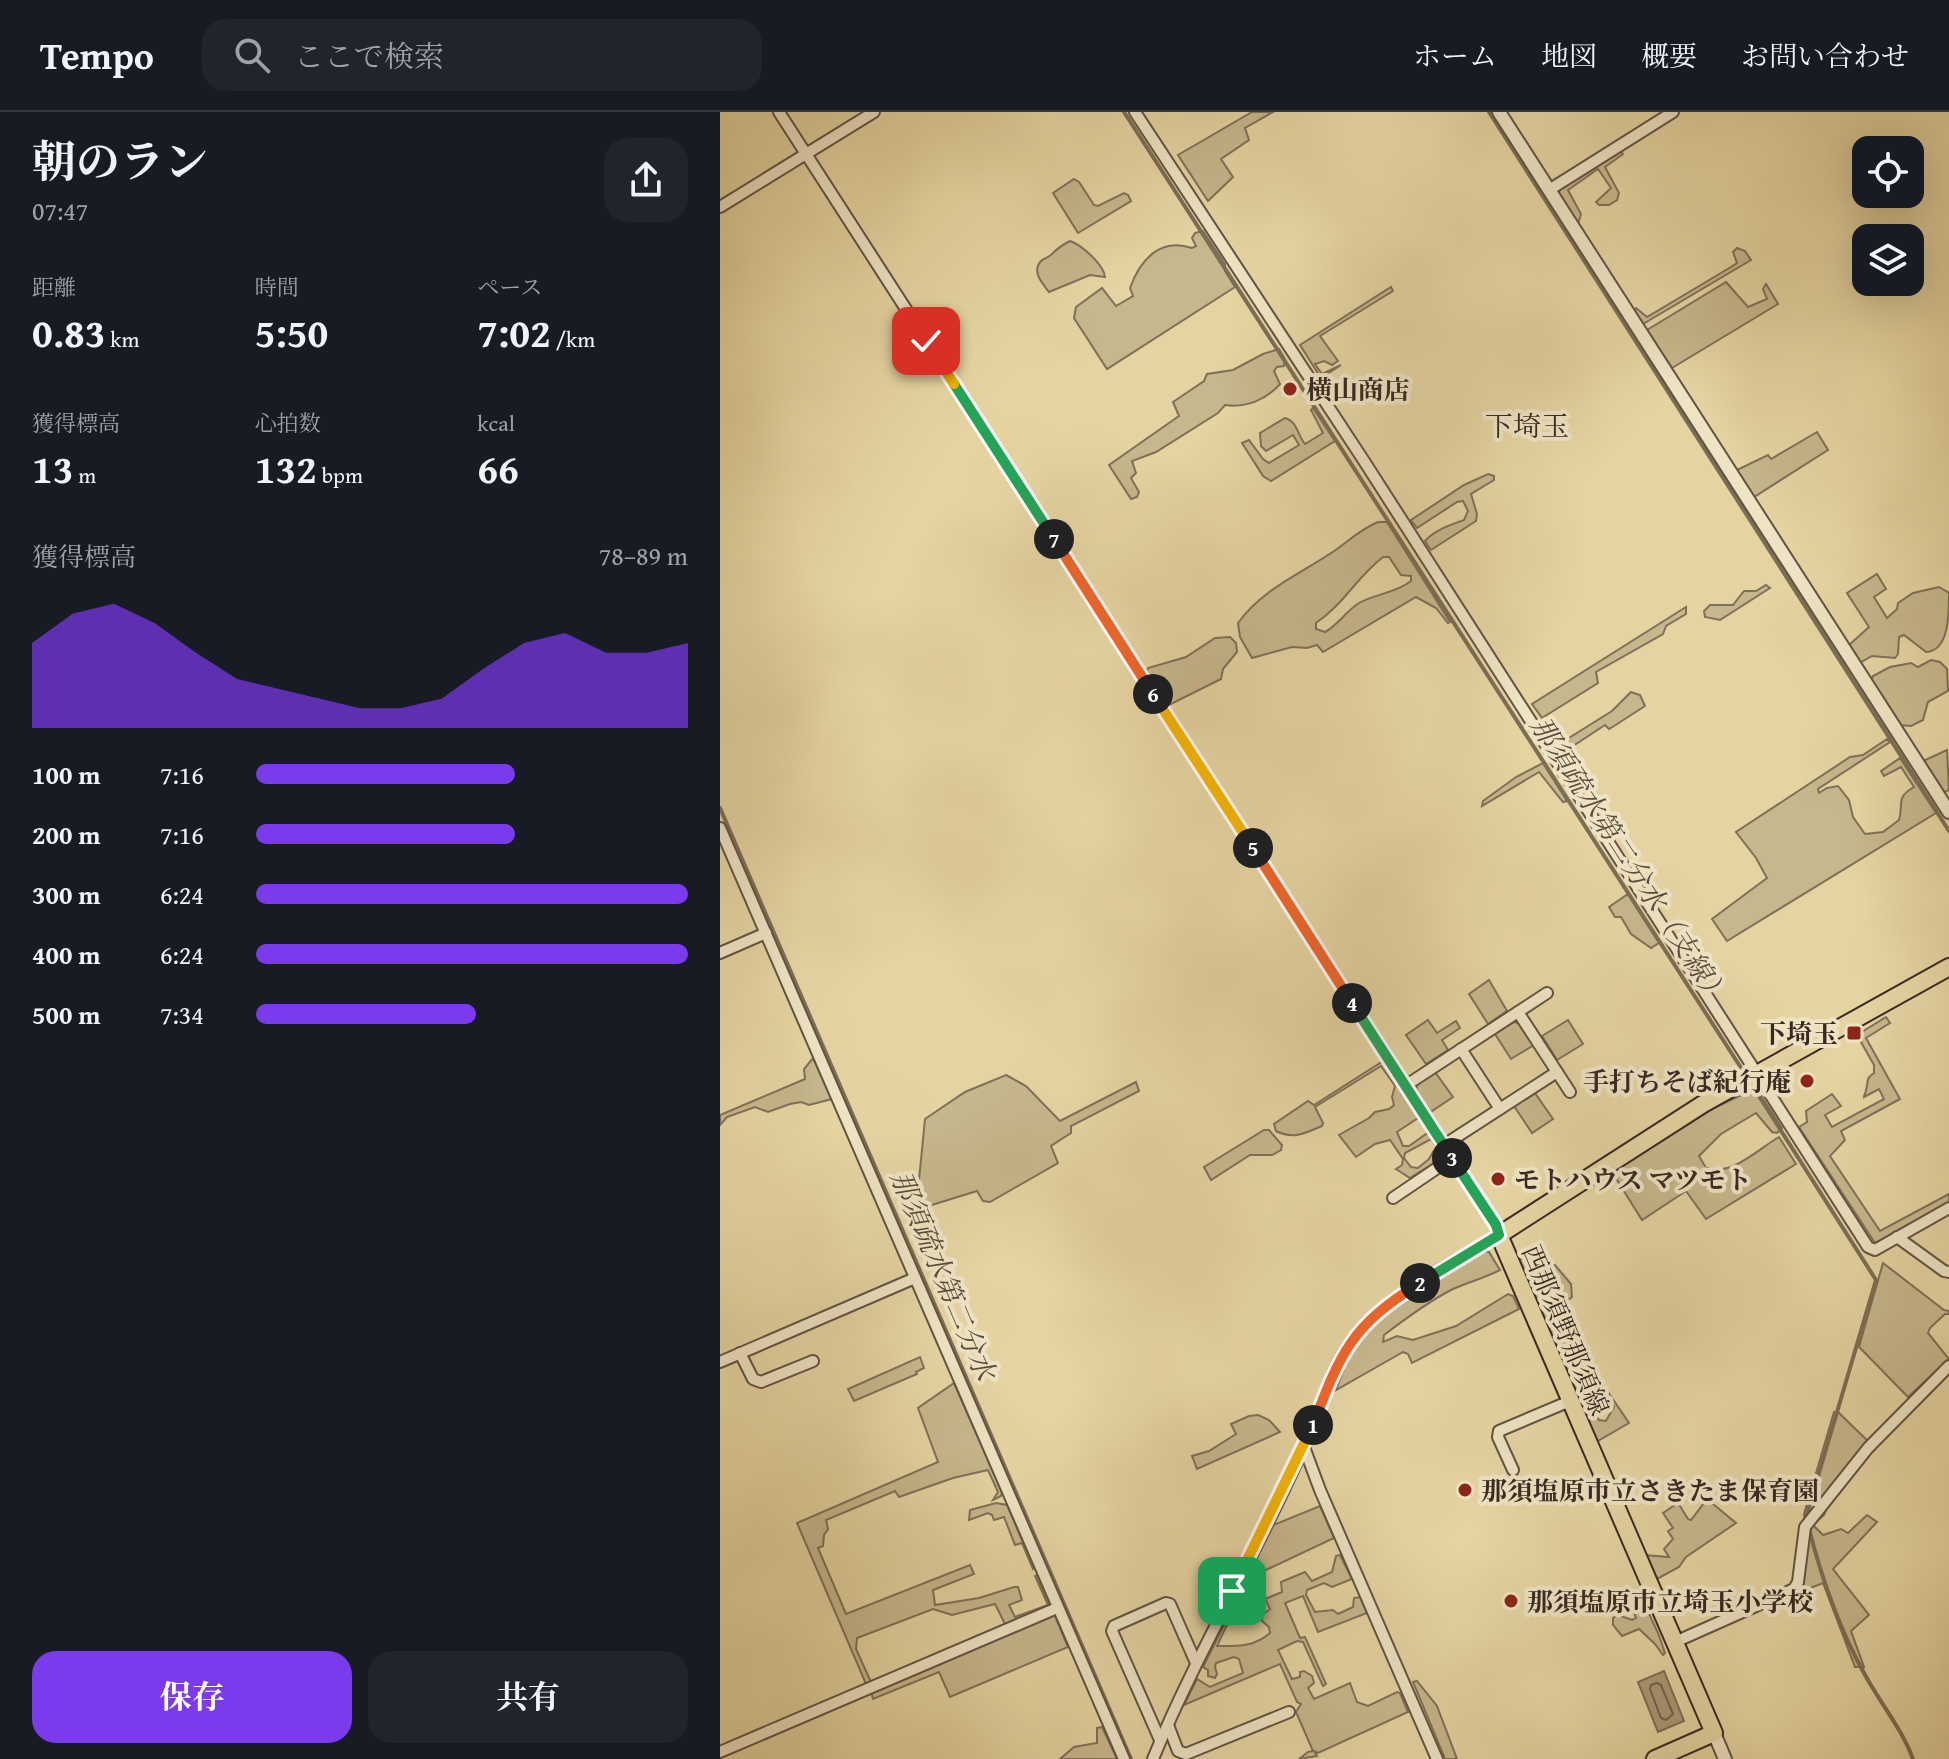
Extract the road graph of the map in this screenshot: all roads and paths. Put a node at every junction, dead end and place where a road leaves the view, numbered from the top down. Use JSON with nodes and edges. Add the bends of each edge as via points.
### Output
{"nodes":[{"id":1,"x":779,"y":112,"type":"edge"},
{"id":2,"x":874,"y":112,"type":"edge"},
{"id":3,"x":1135,"y":112,"type":"edge"},
{"id":4,"x":1499,"y":112,"type":"edge"},
{"id":5,"x":1673,"y":112,"type":"edge"},
{"id":6,"x":806,"y":154,"type":"junction"},
{"id":7,"x":1549,"y":190,"type":"junction"},
{"id":8,"x":720,"y":207,"type":"edge"},
{"id":9,"x":1949,"y":812,"type":"edge"},
{"id":10,"x":720,"y":828,"type":"edge"},
{"id":11,"x":766,"y":933,"type":"junction"},
{"id":12,"x":720,"y":953,"type":"edge"},
{"id":13,"x":1949,"y":967,"type":"edge"},
{"id":14,"x":1547,"y":993,"type":"dead end"},
{"id":15,"x":1518,"y":1012,"type":"junction"},
{"id":16,"x":1461,"y":1049,"type":"junction"},
{"id":17,"x":1557,"y":1072,"type":"junction"},
{"id":18,"x":1758,"y":1075,"type":"junction"},
{"id":19,"x":1405,"y":1086,"type":"junction"},
{"id":20,"x":1570,"y":1092,"type":"dead end"},
{"id":21,"x":1500,"y":1109,"type":"junction"},
{"id":22,"x":1444,"y":1145,"type":"junction"},
{"id":23,"x":1452,"y":1158,"type":"junction"},
{"id":24,"x":1393,"y":1198,"type":"dead end"},
{"id":25,"x":1949,"y":1208,"type":"edge"},
{"id":26,"x":1499,"y":1235,"type":"junction"},
{"id":27,"x":1897,"y":1237,"type":"junction"},
{"id":28,"x":1949,"y":1272,"type":"edge"},
{"id":29,"x":915,"y":1278,"type":"junction"},
{"id":30,"x":740,"y":1353,"type":"junction"},
{"id":31,"x":813,"y":1361,"type":"dead end"},
{"id":32,"x":720,"y":1362,"type":"edge"},
{"id":33,"x":1949,"y":1366,"type":"edge"},
{"id":34,"x":1570,"y":1401,"type":"junction"},
{"id":35,"x":1304,"y":1447,"type":"junction"},
{"id":36,"x":1513,"y":1470,"type":"dead end"},
{"id":37,"x":1057,"y":1608,"type":"junction"},
{"id":38,"x":1675,"y":1642,"type":"junction"},
{"id":39,"x":1196,"y":1663,"type":"junction"},
{"id":40,"x":1289,"y":1712,"type":"dead end"},
{"id":41,"x":1168,"y":1725,"type":"junction"},
{"id":42,"x":1714,"y":1733,"type":"junction"},
{"id":43,"x":1160,"y":1740,"type":"junction"},
{"id":44,"x":720,"y":1752,"type":"edge"},
{"id":45,"x":1124,"y":1759,"type":"edge"},
{"id":46,"x":1153,"y":1759,"type":"edge"},
{"id":47,"x":1437,"y":1759,"type":"edge"},
{"id":48,"x":1655,"y":1759,"type":"edge"},
{"id":49,"x":1725,"y":1759,"type":"edge"}],
"edges":[{"from":1,"to":6,"type":"street"},
{"from":2,"to":6,"type":"street"},
{"from":3,"to":18,"type":"street"},
{"from":4,"to":7,"type":"street"},
{"from":5,"to":7,"type":"street"},
{"from":6,"to":8,"type":"street"},
{"from":6,"to":19,"type":"street"},
{"from":7,"to":9,"type":"street"},
{"from":10,"to":11,"type":"street"},
{"from":11,"to":12,"type":"street"},
{"from":11,"to":29,"type":"street"},
{"from":13,"to":18,"type":"main road","name":"西那須野那須線"},
{"from":14,"to":15,"type":"street"},
{"from":15,"to":16,"type":"street"},
{"from":15,"to":17,"type":"street"},
{"from":16,"to":19,"type":"street"},
{"from":16,"to":21,"type":"street"},
{"from":17,"to":20,"type":"street"},
{"from":17,"to":21,"type":"street"},
{"from":18,"to":26,"type":"main road","name":"西那須野那須線","via":[[1703,1104]]},
{"from":18,"to":27,"type":"street","via":[[1868,1247],[1875,1250]]},
{"from":19,"to":22,"type":"street"},
{"from":21,"to":22,"type":"street"},
{"from":22,"to":23,"type":"street"},
{"from":23,"to":24,"type":"street"},
{"from":23,"to":26,"type":"street"},
{"from":25,"to":27,"type":"street"},
{"from":26,"to":34,"type":"main road","name":"西那須野那須線"},
{"from":26,"to":35,"type":"street","via":[[1392,1301],[1356,1334],[1341,1357]]},
{"from":27,"to":28,"type":"street"},
{"from":29,"to":30,"type":"street"},
{"from":29,"to":37,"type":"street"},
{"from":30,"to":31,"type":"street","via":[[753,1379],[761,1382]]},
{"from":30,"to":32,"type":"street"},
{"from":33,"to":38,"type":"street","via":[[1868,1448],[1805,1527],[1794,1589]]},
{"from":34,"to":36,"type":"street","via":[[1499,1431]]},
{"from":34,"to":38,"type":"main road","name":"西那須野那須線"},
{"from":35,"to":39,"type":"street"},
{"from":35,"to":47,"type":"street"},
{"from":37,"to":44,"type":"street"},
{"from":37,"to":45,"type":"street"},
{"from":38,"to":42,"type":"main road","name":"西那須野那須線"},
{"from":39,"to":41,"type":"street"},
{"from":39,"to":43,"type":"street","via":[[1170,1604],[1114,1626]]},
{"from":40,"to":41,"type":"street","via":[[1186,1754],[1178,1751]]},
{"from":41,"to":43,"type":"street"},
{"from":42,"to":48,"type":"main road"},
{"from":42,"to":49,"type":"street"},
{"from":43,"to":46,"type":"street"}]}
